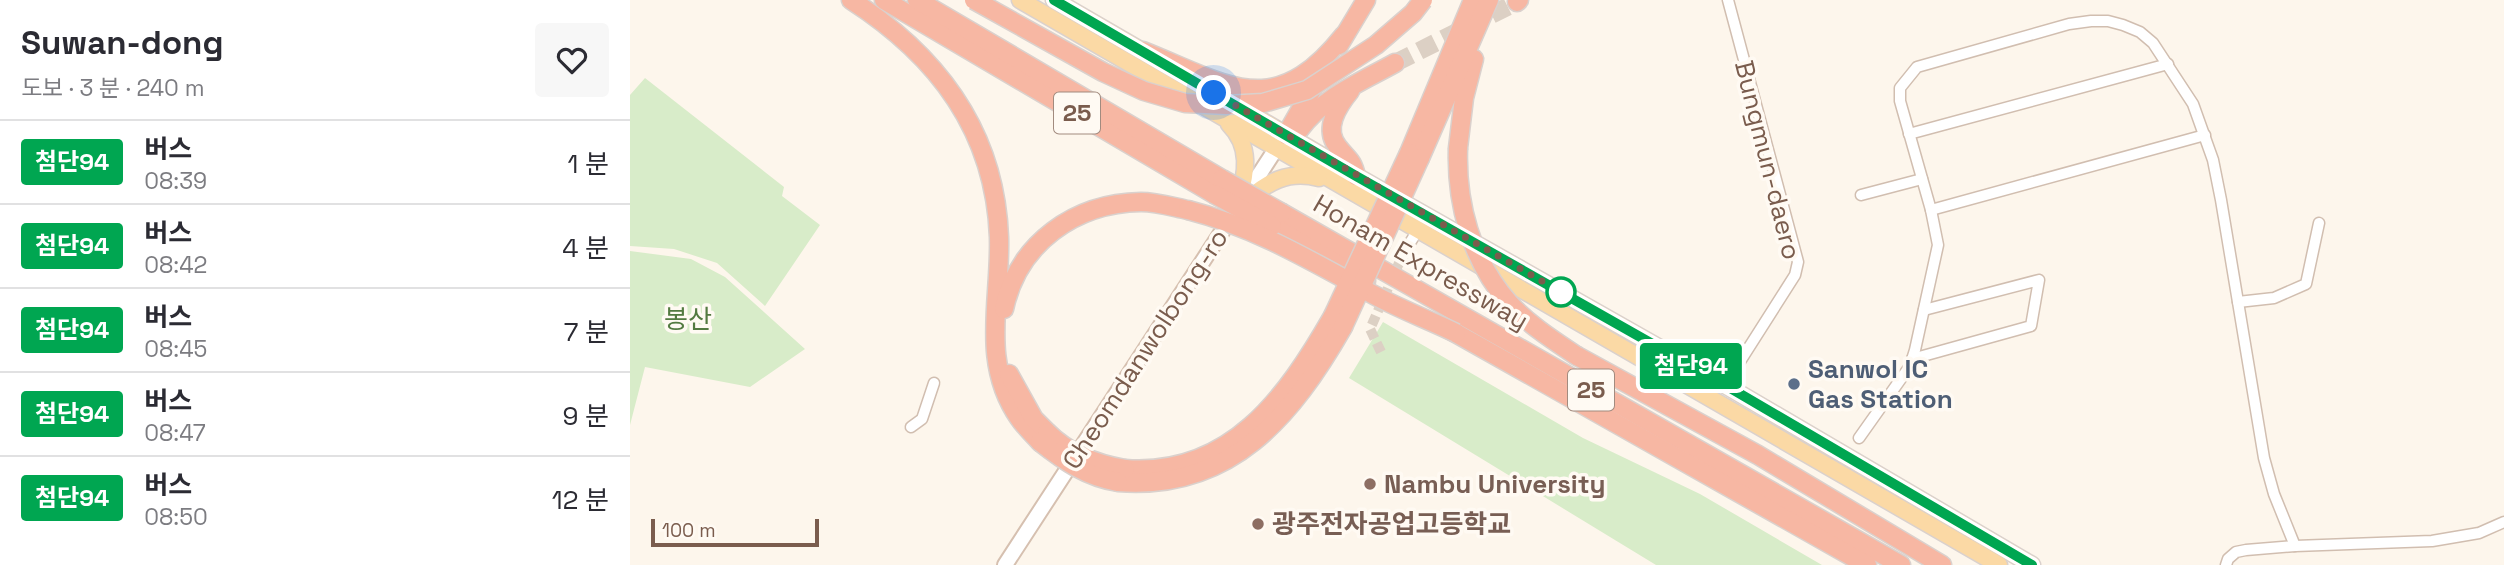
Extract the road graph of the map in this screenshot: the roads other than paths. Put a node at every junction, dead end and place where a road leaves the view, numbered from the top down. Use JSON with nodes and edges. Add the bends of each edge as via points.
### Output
{"nodes":[{"id":1,"x":851,"y":0,"type":"edge"},
{"id":2,"x":884,"y":0,"type":"edge"},
{"id":3,"x":917,"y":0,"type":"edge"},
{"id":4,"x":974,"y":0,"type":"edge"},
{"id":5,"x":1020,"y":0,"type":"edge"},
{"id":6,"x":1054,"y":0,"type":"edge"},
{"id":7,"x":1366,"y":0,"type":"edge"},
{"id":8,"x":1423,"y":0,"type":"edge"},
{"id":9,"x":1472,"y":0,"type":"edge"},
{"id":10,"x":1489,"y":0,"type":"edge"},
{"id":11,"x":1496,"y":0,"type":"edge"},
{"id":12,"x":1728,"y":0,"type":"edge"},
{"id":13,"x":1344,"y":35,"type":"junction"},
{"id":14,"x":1143,"y":51,"type":"junction"},
{"id":15,"x":1395,"y":63,"type":"tunnel mouth"},
{"id":16,"x":2168,"y":64,"type":"junction"},
{"id":17,"x":1354,"y":86,"type":"junction"},
{"id":18,"x":1213,"y":112,"type":"junction"},
{"id":19,"x":1909,"y":134,"type":"junction"},
{"id":20,"x":2205,"y":135,"type":"junction"},
{"id":21,"x":1281,"y":141,"type":"junction"},
{"id":22,"x":1415,"y":156,"type":"junction"},
{"id":23,"x":1922,"y":179,"type":"junction"},
{"id":24,"x":1348,"y":180,"type":"junction"},
{"id":25,"x":1218,"y":187,"type":"junction"},
{"id":26,"x":1861,"y":195,"type":"dead end"},
{"id":27,"x":1931,"y":210,"type":"junction"},
{"id":28,"x":1233,"y":214,"type":"junction"},
{"id":29,"x":1277,"y":220,"type":"junction"},
{"id":30,"x":2319,"y":223,"type":"dead end"},
{"id":31,"x":1418,"y":230,"type":"junction"},
{"id":32,"x":1403,"y":254,"type":"tunnel mouth"},
{"id":33,"x":2238,"y":302,"type":"junction"},
{"id":34,"x":1924,"y":310,"type":"junction"},
{"id":35,"x":1457,"y":333,"type":"junction"},
{"id":36,"x":1912,"y":359,"type":"junction"},
{"id":37,"x":934,"y":383,"type":"dead end"},
{"id":38,"x":1725,"y":385,"type":"junction"},
{"id":39,"x":911,"y":427,"type":"dead end"},
{"id":40,"x":1044,"y":437,"type":"junction"},
{"id":41,"x":1859,"y":438,"type":"dead end"},
{"id":42,"x":2504,"y":522,"type":"edge"},
{"id":43,"x":2295,"y":546,"type":"junction"},
{"id":44,"x":1005,"y":565,"type":"edge"},
{"id":45,"x":1867,"y":565,"type":"edge"},
{"id":46,"x":1901,"y":565,"type":"edge"},
{"id":47,"x":1942,"y":565,"type":"edge"},
{"id":48,"x":1999,"y":565,"type":"edge"},
{"id":49,"x":2032,"y":565,"type":"edge"},
{"id":50,"x":2226,"y":565,"type":"edge"}],
"edges":[{"from":1,"to":40,"type":"highway","via":[[920,52],[946,82],[981,147],[997,207],[994,332],[999,378],[1019,418]]},
{"from":2,"to":25,"type":"highway","name":"Honam Expressway","number":"25"},
{"from":3,"to":25,"type":"highway","name":"Honam Expressway","number":"25"},
{"from":4,"to":8,"type":"highway","bridge":true,"via":[[1144,91],[1185,103],[1226,105],[1263,103],[1307,90],[1376,45]]},
{"from":5,"to":18,"type":"main road"},
{"from":6,"to":14,"type":"main road"},
{"from":7,"to":13,"type":"highway"},
{"from":9,"to":22,"type":"highway"},
{"from":10,"to":22,"type":"highway"},
{"from":11,"to":47,"type":"highway","bridge":true,"via":[[1469,73],[1459,130],[1458,192],[1479,257],[1509,303],[1577,356],[1758,455]]},
{"from":12,"to":38,"type":"street","name":"Bungmun-daero","via":[[1798,262],[1795,275]]},
{"from":13,"to":14,"type":"highway","via":[[1312,70],[1266,90],[1228,86]]},
{"from":13,"to":21,"type":"highway"},
{"from":14,"to":21,"type":"main road"},
{"from":15,"to":17,"type":"highway"},
{"from":16,"to":19,"type":"street"},
{"from":16,"to":19,"type":"street","via":[[2153,43],[2123,25],[2099,21],[2069,24],[1917,67],[1900,88]]},
{"from":16,"to":20,"type":"street","via":[[2193,104]]},
{"from":17,"to":21,"type":"highway","via":[[1312,112],[1299,130]]},
{"from":17,"to":24,"type":"highway","via":[[1333,117],[1331,134],[1352,161]]},
{"from":18,"to":21,"type":"main road"},
{"from":18,"to":28,"type":"main road","via":[[1235,130],[1246,153]]},
{"from":19,"to":23,"type":"street"},
{"from":20,"to":27,"type":"street"},
{"from":20,"to":33,"type":"street"},
{"from":21,"to":24,"type":"main road"},
{"from":21,"to":28,"type":"street","name":"Cheomdanwolbong-ro"},
{"from":22,"to":40,"type":"highway","bridge":true,"via":[[1308,359],[1283,395],[1241,436],[1195,460],[1136,470],[1085,458]]},
{"from":23,"to":26,"type":"street"},
{"from":23,"to":27,"type":"street"},
{"from":24,"to":28,"type":"main road","via":[[1303,174],[1283,177],[1262,187]]},
{"from":24,"to":31,"type":"main road"},
{"from":24,"to":38,"type":"main road"},
{"from":25,"to":29,"type":"highway","name":"Honam Expressway","number":"25","bridge":true},
{"from":27,"to":34,"type":"street","via":[[1938,245]]},
{"from":28,"to":44,"type":"street","name":"Cheomdanwolbong-ro"},
{"from":29,"to":35,"type":"highway","name":"Honam Expressway","number":"25"},
{"from":29,"to":46,"type":"highway","name":"Honam Expressway","number":"25"},
{"from":30,"to":33,"type":"street","via":[[2306,284],[2274,298]]},
{"from":31,"to":32,"type":"street"},
{"from":31,"to":48,"type":"main road"},
{"from":33,"to":43,"type":"street","via":[[2264,458]]},
{"from":34,"to":36,"type":"street"},
{"from":34,"to":36,"type":"street","via":[[2039,280],[2031,326]]},
{"from":35,"to":40,"type":"highway","bridge":true,"via":[[1225,220],[1144,202],[1095,208],[1053,230],[1035,246],[1010,286],[1004,306],[1004,358]]},
{"from":35,"to":45,"type":"highway","name":"Honam Expressway","number":"25"},
{"from":36,"to":41,"type":"street"},
{"from":37,"to":39,"type":"street","via":[[922,419]]},
{"from":38,"to":49,"type":"main road"},
{"from":42,"to":43,"type":"street","via":[[2479,533],[2431,541]]},
{"from":43,"to":50,"type":"street","via":[[2236,552]]}]}
